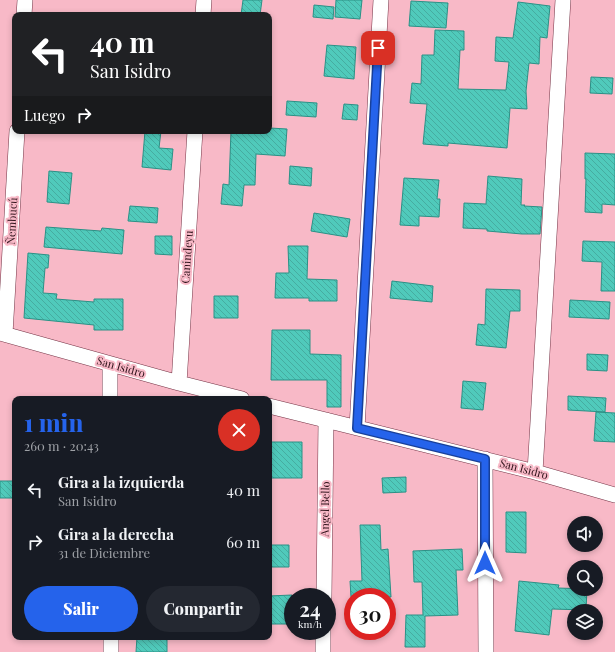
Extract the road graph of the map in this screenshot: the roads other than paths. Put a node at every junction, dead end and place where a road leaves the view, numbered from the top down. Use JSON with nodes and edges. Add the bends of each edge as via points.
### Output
{"nodes":[{"id":1,"x":24,"y":0,"type":"edge"},
{"id":2,"x":204,"y":0,"type":"edge"},
{"id":3,"x":381,"y":0,"type":"edge"},
{"id":4,"x":563,"y":0,"type":"edge"},
{"id":5,"x":24,"y":12,"type":"edge"},
{"id":6,"x":203,"y":12,"type":"edge"},
{"id":7,"x":17,"y":134,"type":"edge"},
{"id":8,"x":195,"y":134,"type":"edge"},
{"id":9,"x":3,"y":334,"type":"edge"},
{"id":10,"x":110,"y":364,"type":"junction"},
{"id":11,"x":179,"y":383,"type":"junction"},
{"id":12,"x":110,"y":396,"type":"edge"},
{"id":13,"x":230,"y":396,"type":"edge"},
{"id":14,"x":272,"y":407,"type":"edge"},
{"id":15,"x":326,"y":420,"type":"junction"},
{"id":16,"x":357,"y":428,"type":"junction"},
{"id":17,"x":485,"y":459,"type":"junction"},
{"id":18,"x":536,"y":472,"type":"junction"},
{"id":19,"x":615,"y":495,"type":"edge"},
{"id":20,"x":324,"y":588,"type":"edge"},
{"id":21,"x":111,"y":640,"type":"edge"},
{"id":22,"x":323,"y":640,"type":"edge"},
{"id":23,"x":111,"y":652,"type":"edge"},
{"id":24,"x":323,"y":652,"type":"edge"},
{"id":25,"x":486,"y":652,"type":"edge"}],
"edges":[{"from":1,"to":5,"type":"street"},
{"from":2,"to":6,"type":"street"},
{"from":3,"to":16,"type":"street"},
{"from":4,"to":18,"type":"street"},
{"from":7,"to":9,"type":"street","name":"Ñembucú"},
{"from":8,"to":11,"type":"street","name":"Canindeyu"},
{"from":9,"to":10,"type":"street","name":"San Isidro"},
{"from":10,"to":11,"type":"street","name":"San Isidro"},
{"from":10,"to":12,"type":"street"},
{"from":11,"to":13,"type":"street","name":"San Isidro"},
{"from":14,"to":15,"type":"street","name":"San Isidro"},
{"from":15,"to":16,"type":"street","name":"San Isidro"},
{"from":15,"to":20,"type":"street","name":"Angel Bello"},
{"from":16,"to":17,"type":"street","name":"San Isidro"},
{"from":17,"to":18,"type":"street","name":"San Isidro"},
{"from":17,"to":25,"type":"street"},
{"from":18,"to":19,"type":"street","name":"San Isidro"},
{"from":21,"to":23,"type":"street"},
{"from":22,"to":24,"type":"street"}]}
